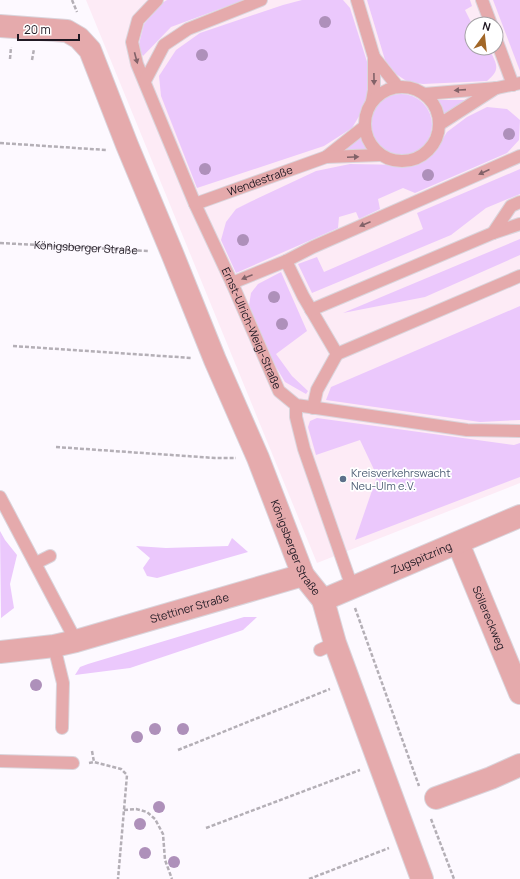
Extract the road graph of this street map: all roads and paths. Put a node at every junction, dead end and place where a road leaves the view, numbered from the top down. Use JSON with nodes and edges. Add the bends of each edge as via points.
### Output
{"nodes":[{"id":1,"x":157,"y":0,"type":"edge"},
{"id":2,"x":261,"y":0,"type":"edge"},
{"id":3,"x":357,"y":0,"type":"edge"},
{"id":4,"x":482,"y":0,"type":"edge"},
{"id":5,"x":488,"y":16,"type":"edge"},
{"id":6,"x":0,"y":26,"type":"edge"},
{"id":7,"x":504,"y":55,"type":"edge"},
{"id":8,"x":374,"y":58,"type":"junction"},
{"id":9,"x":144,"y":81,"type":"junction"},
{"id":10,"x":518,"y":84,"type":"edge"},
{"id":11,"x":398,"y":87,"type":"junction"},
{"id":12,"x":497,"y":88,"type":"junction"},
{"id":13,"x":424,"y":94,"type":"junction"},
{"id":14,"x":372,"y":101,"type":"junction"},
{"id":15,"x":440,"y":124,"type":"junction"},
{"id":16,"x":364,"y":126,"type":"junction"},
{"id":17,"x":0,"y":143,"type":"edge"},
{"id":18,"x":127,"y":145,"type":"junction"},
{"id":19,"x":380,"y":155,"type":"junction"},
{"id":20,"x":520,"y":156,"type":"edge"},
{"id":21,"x":326,"y":157,"type":"junction"},
{"id":22,"x":520,"y":202,"type":"edge"},
{"id":23,"x":195,"y":204,"type":"junction"},
{"id":24,"x":520,"y":224,"type":"edge"},
{"id":25,"x":493,"y":233,"type":"junction"},
{"id":26,"x":0,"y":243,"type":"edge"},
{"id":27,"x":172,"y":253,"type":"junction"},
{"id":28,"x":286,"y":261,"type":"junction"},
{"id":29,"x":520,"y":276,"type":"edge"},
{"id":30,"x":232,"y":283,"type":"junction"},
{"id":31,"x":311,"y":310,"type":"junction"},
{"id":32,"x":13,"y":346,"type":"dead end"},
{"id":33,"x":337,"y":354,"type":"junction"},
{"id":34,"x":215,"y":360,"type":"junction"},
{"id":35,"x":296,"y":405,"type":"junction"},
{"id":36,"x":313,"y":408,"type":"junction"},
{"id":37,"x":520,"y":431,"type":"edge"},
{"id":38,"x":56,"y":447,"type":"dead end"},
{"id":39,"x":258,"y":458,"type":"junction"},
{"id":40,"x":0,"y":497,"type":"edge"},
{"id":41,"x":520,"y":516,"type":"edge"},
{"id":42,"x":458,"y":543,"type":"junction"},
{"id":43,"x":50,"y":556,"type":"dead end"},
{"id":44,"x":36,"y":563,"type":"junction"},
{"id":45,"x":303,"y":575,"type":"junction"},
{"id":46,"x":350,"y":588,"type":"junction"},
{"id":47,"x":323,"y":600,"type":"junction"},
{"id":48,"x":76,"y":641,"type":"junction"},
{"id":49,"x":54,"y":646,"type":"junction"},
{"id":50,"x":0,"y":652,"type":"edge"},
{"id":51,"x":349,"y":682,"type":"junction"},
{"id":52,"x":520,"y":693,"type":"edge"},
{"id":53,"x":62,"y":728,"type":"dead end"},
{"id":54,"x":178,"y":750,"type":"dead end"},
{"id":55,"x":92,"y":751,"type":"dead end"},
{"id":56,"x":0,"y":761,"type":"edge"},
{"id":57,"x":94,"y":762,"type":"junction"},
{"id":58,"x":379,"y":763,"type":"junction"},
{"id":59,"x":73,"y":764,"type":"joint"},
{"id":60,"x":520,"y":765,"type":"edge"},
{"id":61,"x":429,"y":801,"type":"junction"},
{"id":62,"x":124,"y":810,"type":"junction"},
{"id":63,"x":206,"y":828,"type":"dead end"},
{"id":64,"x":408,"y":841,"type":"junction"},
{"id":65,"x":118,"y":879,"type":"edge"},
{"id":66,"x":172,"y":879,"type":"edge"},
{"id":67,"x":309,"y":879,"type":"edge"},
{"id":68,"x":422,"y":879,"type":"edge"},
{"id":69,"x":454,"y":879,"type":"edge"}],
"edges":[{"from":1,"to":9,"type":"lane","name":"Ernst-Ulrich-Weigl-Straße","one_way":true,"via":[[138,20],[132,42]]},
{"from":2,"to":9,"type":"lane","via":[[188,29],[164,45]]},
{"from":3,"to":8,"type":"lane"},
{"from":4,"to":5,"type":"lane"},
{"from":6,"to":18,"type":"street","name":"Königsberger Straße","via":[[67,31],[79,38],[90,50]]},
{"from":7,"to":10,"type":"lane"},
{"from":8,"to":11,"type":"lane"},
{"from":8,"to":14,"type":"lane","one_way":true},
{"from":9,"to":23,"type":"lane","name":"Ernst-Ulrich-Weigl-Straße"},
{"from":10,"to":12,"type":"lane"},
{"from":11,"to":13,"type":"lane","via":[[407,87]]},
{"from":11,"to":14,"type":"lane","via":[[388,89]]},
{"from":12,"to":13,"type":"lane","one_way":true},
{"from":12,"to":15,"type":"lane"},
{"from":13,"to":15,"type":"lane","via":[[438,112]]},
{"from":14,"to":16,"type":"lane","via":[[366,113]]},
{"from":15,"to":19,"type":"lane","via":[[433,146],[414,160],[402,162]]},
{"from":16,"to":19,"type":"lane","via":[[372,147]]},
{"from":16,"to":21,"type":"lane","name":"Wendestraße"},
{"from":17,"to":18,"type":"path","via":[[116,150]]},
{"from":18,"to":27,"type":"street","name":"Königsberger Straße"},
{"from":21,"to":19,"type":"lane","name":"Wendestraße","one_way":true},
{"from":20,"to":28,"type":"lane","one_way":true},
{"from":21,"to":23,"type":"lane","name":"Wendestraße"},
{"from":22,"to":25,"type":"lane","via":[[511,206]]},
{"from":23,"to":30,"type":"lane","name":"Ernst-Ulrich-Weigl-Straße"},
{"from":24,"to":25,"type":"lane"},
{"from":25,"to":31,"type":"lane"},
{"from":26,"to":27,"type":"path","name":"Königsberger Straße"},
{"from":27,"to":34,"type":"street","name":"Königsberger Straße"},
{"from":28,"to":30,"type":"lane","one_way":true},
{"from":28,"to":31,"type":"lane"},
{"from":29,"to":33,"type":"lane"},
{"from":30,"to":35,"type":"lane","name":"Ernst-Ulrich-Weigl-Straße","via":[[279,391]]},
{"from":31,"to":33,"type":"lane"},
{"from":32,"to":34,"type":"path"},
{"from":33,"to":36,"type":"lane","via":[[317,390]]},
{"from":34,"to":39,"type":"street","name":"Königsberger Straße"},
{"from":35,"to":36,"type":"lane","name":"Ernst-Ulrich-Weigl-Straße"},
{"from":35,"to":46,"type":"lane","via":[[296,417],[304,449]]},
{"from":36,"to":37,"type":"lane","name":"Ernst-Ulrich-Weigl-Straße","via":[[467,430]]},
{"from":38,"to":39,"type":"path","via":[[215,458]]},
{"from":39,"to":45,"type":"street","name":"Königsberger Straße"},
{"from":40,"to":44,"type":"lane"},
{"from":41,"to":42,"type":"street","name":"Zugspitzring"},
{"from":42,"to":46,"type":"street","name":"Zugspitzring"},
{"from":42,"to":52,"type":"street","name":"Söllereckweg"},
{"from":43,"to":44,"type":"lane"},
{"from":44,"to":48,"type":"lane"},
{"from":45,"to":47,"type":"street","name":"Königsberger Straße"},
{"from":45,"to":48,"type":"street","name":"Stettiner Straße"},
{"from":46,"to":47,"type":"street","name":"Zugspitzring"},
{"from":46,"to":61,"type":"path"},
{"from":47,"to":51,"type":"street","name":"Königsberger Straße","via":[[327,646]]},
{"from":48,"to":49,"type":"street","name":"Stettiner Straße"},
{"from":49,"to":50,"type":"street","name":"Stettiner Straße"},
{"from":49,"to":53,"type":"lane","via":[[63,683]]},
{"from":51,"to":54,"type":"path"},
{"from":51,"to":58,"type":"street","name":"Königsberger Straße"},
{"from":55,"to":57,"type":"path"},
{"from":56,"to":59,"type":"lane"},
{"from":57,"to":59,"type":"path"},
{"from":57,"to":62,"type":"path","via":[[121,769],[127,775]]},
{"from":58,"to":63,"type":"path"},
{"from":58,"to":64,"type":"street","name":"Königsberger Straße"},
{"from":60,"to":61,"type":"street"},
{"from":61,"to":69,"type":"path"},
{"from":62,"to":65,"type":"path"},
{"from":62,"to":66,"type":"path","via":[[136,809],[147,812],[156,819],[163,834],[165,860]]},
{"from":64,"to":67,"type":"path"},
{"from":64,"to":68,"type":"street","name":"Königsberger Straße"}]}
